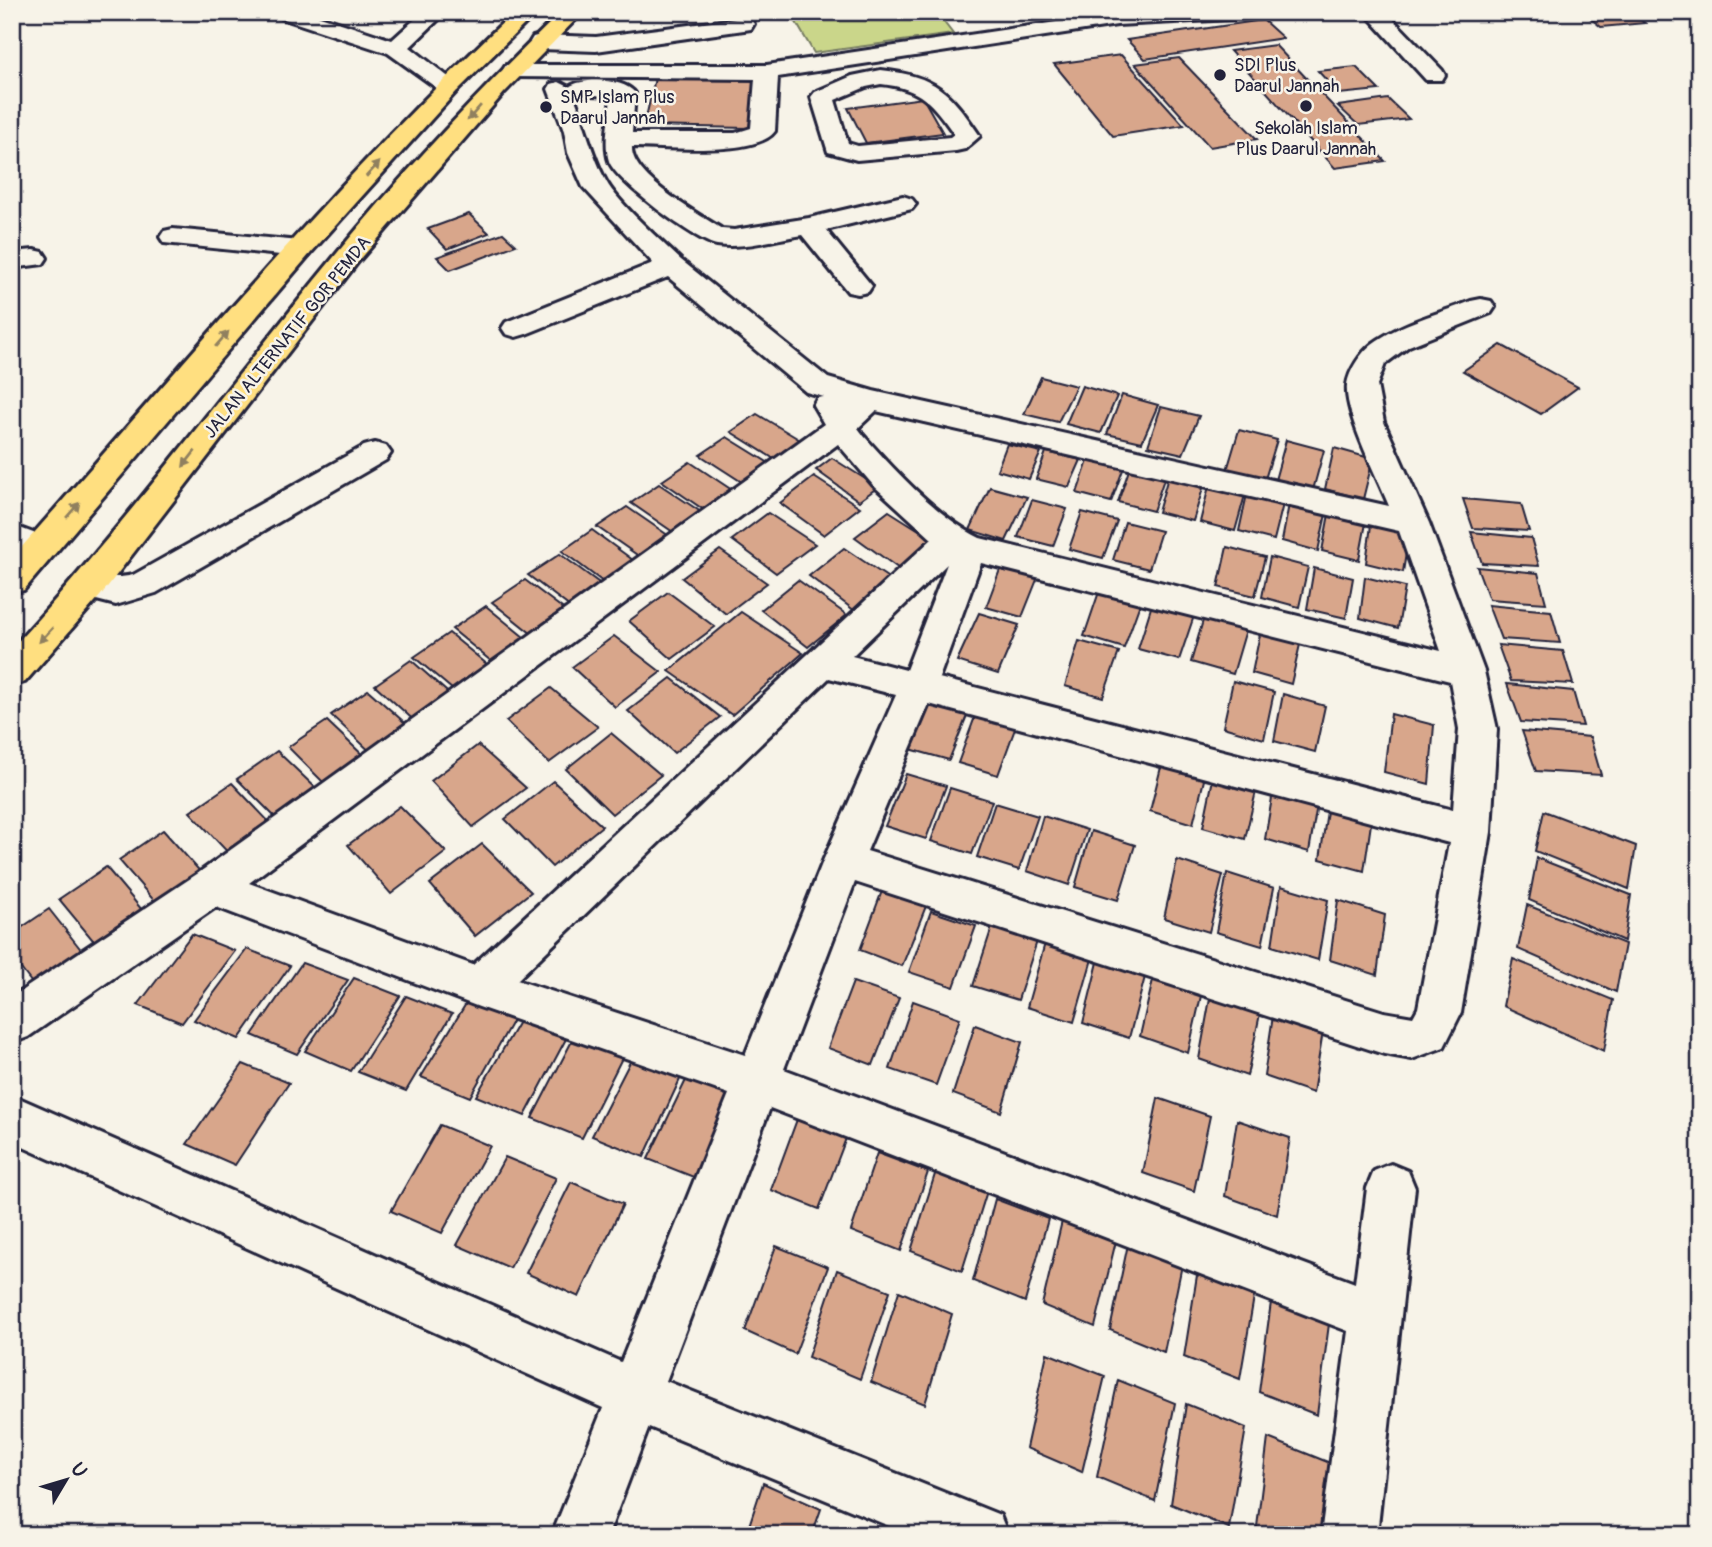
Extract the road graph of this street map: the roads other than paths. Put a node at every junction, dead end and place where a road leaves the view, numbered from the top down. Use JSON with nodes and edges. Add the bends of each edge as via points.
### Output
{"nodes":[{"id":1,"x":436,"y":12,"type":"edge"},
{"id":2,"x":527,"y":12,"type":"edge"},
{"id":3,"x":573,"y":12,"type":"edge"},
{"id":4,"x":1252,"y":12,"type":"edge"},
{"id":5,"x":1374,"y":12,"type":"edge"},
{"id":6,"x":292,"y":13,"type":"edge"},
{"id":7,"x":743,"y":24,"type":"dead end"},
{"id":8,"x":541,"y":42,"type":"junction"},
{"id":9,"x":396,"y":48,"type":"junction"},
{"id":10,"x":878,"y":67,"type":"junction"},
{"id":11,"x":767,"y":72,"type":"junction"},
{"id":12,"x":1434,"y":75,"type":"dead end"},
{"id":13,"x":505,"y":79,"type":"junction"},
{"id":14,"x":449,"y":86,"type":"junction"},
{"id":15,"x":559,"y":89,"type":"junction"},
{"id":16,"x":620,"y":140,"type":"junction"},
{"id":17,"x":903,"y":204,"type":"dead end"},
{"id":18,"x":809,"y":226,"type":"junction"},
{"id":19,"x":173,"y":237,"type":"dead end"},
{"id":20,"x":300,"y":249,"type":"junction"},
{"id":21,"x":671,"y":265,"type":"junction"},
{"id":22,"x":858,"y":286,"type":"dead end"},
{"id":23,"x":1481,"y":307,"type":"dead end"},
{"id":24,"x":516,"y":328,"type":"dead end"},
{"id":25,"x":817,"y":385,"type":"junction"},
{"id":26,"x":870,"y":400,"type":"junction"},
{"id":27,"x":839,"y":428,"type":"junction"},
{"id":28,"x":375,"y":453,"type":"dead end"},
{"id":29,"x":1413,"y":523,"type":"junction"},
{"id":30,"x":26,"y":542,"type":"edge"},
{"id":31,"x":961,"y":544,"type":"junction"},
{"id":32,"x":12,"y":581,"type":"edge"},
{"id":33,"x":89,"y":586,"type":"junction"},
{"id":34,"x":822,"y":662,"type":"junction"},
{"id":35,"x":1466,"y":671,"type":"junction"},
{"id":36,"x":12,"y":672,"type":"edge"},
{"id":37,"x":918,"y":687,"type":"junction"},
{"id":38,"x":1471,"y":832,"type":"junction"},
{"id":39,"x":843,"y":861,"type":"junction"},
{"id":40,"x":212,"y":887,"type":"junction"},
{"id":41,"x":479,"y":987,"type":"junction"},
{"id":42,"x":12,"y":1021,"type":"edge"},
{"id":43,"x":759,"y":1082,"type":"junction"},
{"id":44,"x":12,"y":1118,"type":"edge"},
{"id":45,"x":1391,"y":1188,"type":"dead end"},
{"id":46,"x":1376,"y":1316,"type":"junction"},
{"id":47,"x":635,"y":1395,"type":"junction"},
{"id":48,"x":580,"y":1535,"type":"edge"},
{"id":49,"x":980,"y":1535,"type":"edge"},
{"id":50,"x":1349,"y":1535,"type":"edge"}],
"edges":[{"from":1,"to":9,"type":"street"},
{"from":2,"to":14,"type":"main road","name":"JALAN ALTERNATIF GOR PEMDA"},
{"from":3,"to":8,"type":"main road","name":"JALAN ALTERNATIF GOR PEMDA"},
{"from":4,"to":10,"type":"street","via":[[1117,19]]},
{"from":5,"to":12,"type":"street"},
{"from":6,"to":9,"type":"street"},
{"from":7,"to":8,"type":"street","via":[[596,44]]},
{"from":8,"to":13,"type":"main road","name":"JALAN ALTERNATIF GOR PEMDA"},
{"from":9,"to":14,"type":"street"},
{"from":10,"to":10,"type":"street","via":[[932,90],[968,136],[965,140],[857,153],[837,147],[823,97],[860,81]]},
{"from":10,"to":11,"type":"street"},
{"from":11,"to":13,"type":"street"},
{"from":11,"to":16,"type":"street","via":[[763,131],[753,137]]},
{"from":13,"to":15,"type":"street"},
{"from":13,"to":33,"type":"main road","name":"JALAN ALTERNATIF GOR PEMDA","one_way":true,"via":[[349,256]]},
{"from":20,"to":14,"type":"main road","name":"JALAN ALTERNATIF GOR PEMDA","one_way":true},
{"from":15,"to":16,"type":"street","via":[[624,93]]},
{"from":15,"to":21,"type":"street","via":[[596,187]]},
{"from":16,"to":18,"type":"street","via":[[619,153],[627,172],[708,233],[734,238]]},
{"from":17,"to":18,"type":"street"},
{"from":18,"to":22,"type":"street"},
{"from":19,"to":20,"type":"street"},
{"from":30,"to":20,"type":"main road","name":"JALAN ALTERNATIF GOR PEMDA","one_way":true},
{"from":21,"to":24,"type":"street"},
{"from":21,"to":25,"type":"street"},
{"from":23,"to":29,"type":"street","via":[[1399,340],[1372,360],[1364,378],[1363,401],[1369,422]]},
{"from":25,"to":26,"type":"street"},
{"from":25,"to":27,"type":"street"},
{"from":26,"to":27,"type":"street"},
{"from":26,"to":29,"type":"street"},
{"from":27,"to":31,"type":"street","via":[[873,466]]},
{"from":27,"to":40,"type":"street"},
{"from":28,"to":33,"type":"street","via":[[144,584],[116,592]]},
{"from":29,"to":35,"type":"street"},
{"from":30,"to":32,"type":"main road","name":"JALAN ALTERNATIF GOR PEMDA"},
{"from":31,"to":34,"type":"street"},
{"from":31,"to":35,"type":"street"},
{"from":31,"to":37,"type":"street"},
{"from":33,"to":36,"type":"main road","name":"JALAN ALTERNATIF GOR PEMDA","one_way":true},
{"from":34,"to":37,"type":"street"},
{"from":34,"to":41,"type":"street"},
{"from":35,"to":38,"type":"street","via":[[1478,729]]},
{"from":37,"to":38,"type":"street"},
{"from":37,"to":39,"type":"street"},
{"from":38,"to":39,"type":"street","via":[[1439,1013],[1429,1032],[1412,1038],[1370,1029]]},
{"from":39,"to":43,"type":"street"},
{"from":40,"to":41,"type":"street"},
{"from":40,"to":42,"type":"street"},
{"from":41,"to":43,"type":"street"},
{"from":43,"to":46,"type":"street"},
{"from":43,"to":47,"type":"street"},
{"from":44,"to":47,"type":"street"},
{"from":45,"to":46,"type":"street"},
{"from":46,"to":50,"type":"street"},
{"from":47,"to":48,"type":"street"},
{"from":47,"to":49,"type":"street"}]}
